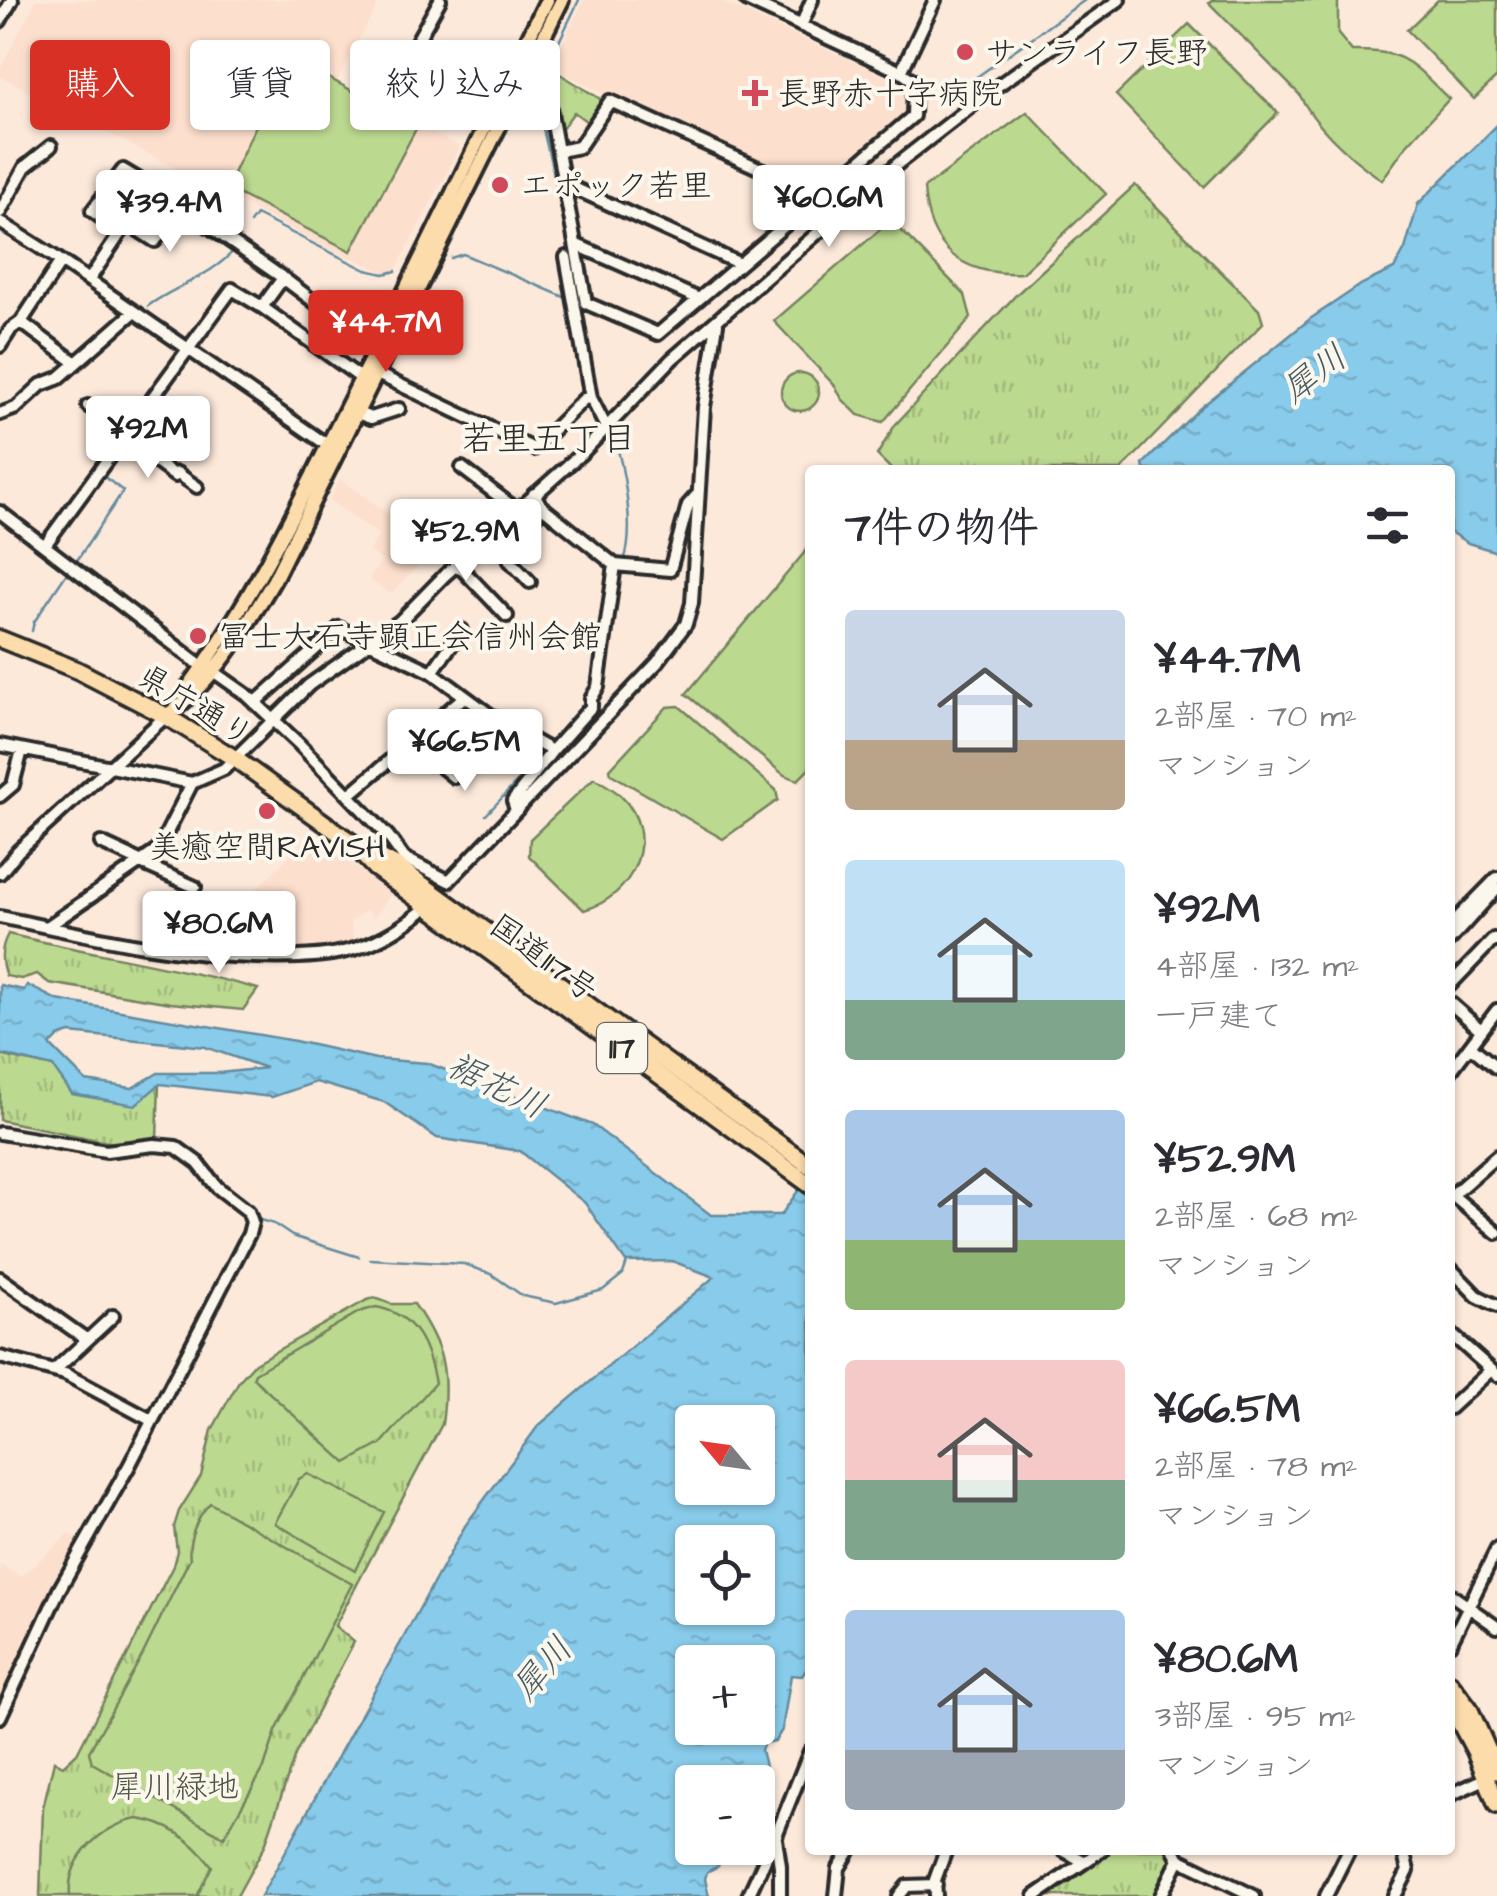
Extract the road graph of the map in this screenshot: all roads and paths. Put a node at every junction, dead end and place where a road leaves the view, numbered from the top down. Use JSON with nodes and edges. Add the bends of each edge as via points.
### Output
{"nodes":[{"id":1,"x":11,"y":0,"type":"edge"},
{"id":2,"x":440,"y":0,"type":"edge"},
{"id":3,"x":548,"y":0,"type":"edge"},
{"id":4,"x":562,"y":0,"type":"edge"},
{"id":5,"x":746,"y":0,"type":"edge"},
{"id":6,"x":812,"y":0,"type":"edge"},
{"id":7,"x":935,"y":0,"type":"edge"},
{"id":8,"x":1119,"y":0,"type":"edge"},
{"id":9,"x":0,"y":21,"type":"edge"},
{"id":10,"x":801,"y":26,"type":"junction"},
{"id":11,"x":418,"y":40,"type":"edge"},
{"id":12,"x":543,"y":40,"type":"edge"},
{"id":13,"x":901,"y":72,"type":"junction"},
{"id":14,"x":496,"y":130,"type":"edge"},
{"id":15,"x":555,"y":130,"type":"edge"},
{"id":16,"x":51,"y":146,"type":"dead end"},
{"id":17,"x":559,"y":151,"type":"junction"},
{"id":18,"x":565,"y":184,"type":"junction"},
{"id":19,"x":818,"y":196,"type":"junction"},
{"id":20,"x":182,"y":207,"type":"junction"},
{"id":21,"x":0,"y":212,"type":"edge"},
{"id":22,"x":0,"y":222,"type":"edge"},
{"id":23,"x":121,"y":232,"type":"junction"},
{"id":24,"x":577,"y":245,"type":"junction"},
{"id":25,"x":566,"y":257,"type":"dead end"},
{"id":26,"x":61,"y":261,"type":"junction"},
{"id":27,"x":738,"y":263,"type":"junction"},
{"id":28,"x":282,"y":278,"type":"junction"},
{"id":29,"x":89,"y":280,"type":"junction"},
{"id":30,"x":699,"y":299,"type":"junction"},
{"id":31,"x":320,"y":306,"type":"dead end"},
{"id":32,"x":262,"y":307,"type":"junction"},
{"id":33,"x":134,"y":313,"type":"junction"},
{"id":34,"x":21,"y":322,"type":"junction"},
{"id":35,"x":717,"y":323,"type":"junction"},
{"id":36,"x":0,"y":346,"type":"edge"},
{"id":37,"x":188,"y":352,"type":"junction"},
{"id":38,"x":76,"y":363,"type":"junction"},
{"id":39,"x":368,"y":376,"type":"junction"},
{"id":40,"x":591,"y":398,"type":"junction"},
{"id":41,"x":88,"y":406,"type":"dead end"},
{"id":42,"x":400,"y":409,"type":"dead end"},
{"id":43,"x":357,"y":413,"type":"junction"},
{"id":44,"x":0,"y":414,"type":"edge"},
{"id":45,"x":607,"y":428,"type":"junction"},
{"id":46,"x":127,"y":436,"type":"junction"},
{"id":47,"x":333,"y":450,"type":"junction"},
{"id":48,"x":462,"y":468,"type":"dead end"},
{"id":49,"x":197,"y":487,"type":"dead end"},
{"id":50,"x":534,"y":494,"type":"junction"},
{"id":51,"x":696,"y":496,"type":"junction"},
{"id":52,"x":540,"y":506,"type":"junction"},
{"id":53,"x":517,"y":510,"type":"junction"},
{"id":54,"x":0,"y":512,"type":"edge"},
{"id":55,"x":45,"y":545,"type":"junction"},
{"id":56,"x":458,"y":565,"type":"junction"},
{"id":57,"x":621,"y":566,"type":"junction"},
{"id":58,"x":530,"y":582,"type":"dead end"},
{"id":59,"x":506,"y":616,"type":"dead end"},
{"id":60,"x":462,"y":630,"type":"dead end"},
{"id":61,"x":0,"y":638,"type":"edge"},
{"id":62,"x":372,"y":642,"type":"junction"},
{"id":63,"x":208,"y":669,"type":"junction"},
{"id":64,"x":432,"y":672,"type":"junction"},
{"id":65,"x":464,"y":697,"type":"junction"},
{"id":66,"x":255,"y":703,"type":"junction"},
{"id":67,"x":166,"y":716,"type":"junction"},
{"id":68,"x":272,"y":720,"type":"junction"},
{"id":69,"x":497,"y":720,"type":"junction"},
{"id":70,"x":412,"y":743,"type":"junction"},
{"id":71,"x":0,"y":745,"type":"edge"},
{"id":72,"x":22,"y":750,"type":"junction"},
{"id":73,"x":552,"y":750,"type":"junction"},
{"id":74,"x":234,"y":758,"type":"junction"},
{"id":75,"x":110,"y":767,"type":"junction"},
{"id":76,"x":192,"y":783,"type":"junction"},
{"id":77,"x":349,"y":794,"type":"junction"},
{"id":78,"x":0,"y":796,"type":"edge"},
{"id":79,"x":516,"y":810,"type":"junction"},
{"id":80,"x":101,"y":843,"type":"dead end"},
{"id":81,"x":142,"y":862,"type":"junction"},
{"id":82,"x":397,"y":868,"type":"junction"},
{"id":83,"x":0,"y":873,"type":"edge"},
{"id":84,"x":1496,"y":884,"type":"edge"},
{"id":85,"x":195,"y":888,"type":"dead end"},
{"id":86,"x":433,"y":908,"type":"junction"},
{"id":87,"x":0,"y":918,"type":"edge"},
{"id":88,"x":1455,"y":921,"type":"edge"},
{"id":89,"x":47,"y":927,"type":"junction"},
{"id":90,"x":1455,"y":934,"type":"edge"},
{"id":91,"x":1497,"y":942,"type":"edge"},
{"id":92,"x":1455,"y":980,"type":"edge"},
{"id":93,"x":1455,"y":1007,"type":"edge"},
{"id":94,"x":1497,"y":1010,"type":"edge"},
{"id":95,"x":1481,"y":1030,"type":"junction"},
{"id":96,"x":1470,"y":1046,"type":"junction"},
{"id":97,"x":1455,"y":1066,"type":"edge"},
{"id":98,"x":1497,"y":1068,"type":"edge"},
{"id":99,"x":0,"y":1133,"type":"edge"},
{"id":100,"x":1497,"y":1156,"type":"edge"},
{"id":101,"x":805,"y":1163,"type":"edge"},
{"id":102,"x":805,"y":1182,"type":"edge"},
{"id":103,"x":1455,"y":1193,"type":"edge"},
{"id":104,"x":1455,"y":1199,"type":"edge"},
{"id":105,"x":1497,"y":1233,"type":"edge"},
{"id":106,"x":1455,"y":1273,"type":"edge"},
{"id":107,"x":0,"y":1278,"type":"edge"},
{"id":108,"x":1497,"y":1306,"type":"edge"},
{"id":109,"x":114,"y":1316,"type":"dead end"},
{"id":110,"x":1455,"y":1337,"type":"edge"},
{"id":111,"x":86,"y":1340,"type":"junction"},
{"id":112,"x":0,"y":1357,"type":"edge"},
{"id":113,"x":55,"y":1370,"type":"junction"},
{"id":114,"x":1494,"y":1372,"type":"edge"},
{"id":115,"x":1455,"y":1404,"type":"edge"},
{"id":116,"x":152,"y":1420,"type":"junction"},
{"id":117,"x":1497,"y":1549,"type":"edge"},
{"id":118,"x":1455,"y":1598,"type":"edge"},
{"id":119,"x":1468,"y":1607,"type":"junction"},
{"id":120,"x":1497,"y":1627,"type":"edge"},
{"id":121,"x":1455,"y":1634,"type":"edge"},
{"id":122,"x":1455,"y":1690,"type":"edge"},
{"id":123,"x":1455,"y":1712,"type":"edge"},
{"id":124,"x":0,"y":1717,"type":"edge"},
{"id":125,"x":805,"y":1764,"type":"edge"},
{"id":126,"x":1492,"y":1774,"type":"edge"},
{"id":127,"x":1455,"y":1793,"type":"edge"},
{"id":128,"x":1497,"y":1804,"type":"edge"},
{"id":129,"x":776,"y":1838,"type":"junction"},
{"id":130,"x":847,"y":1855,"type":"edge"},
{"id":131,"x":944,"y":1855,"type":"edge"},
{"id":132,"x":1072,"y":1855,"type":"edge"},
{"id":133,"x":1094,"y":1855,"type":"edge"},
{"id":134,"x":1177,"y":1855,"type":"edge"},
{"id":135,"x":1179,"y":1855,"type":"edge"},
{"id":136,"x":1346,"y":1855,"type":"edge"},
{"id":137,"x":1404,"y":1855,"type":"edge"},
{"id":138,"x":1083,"y":1862,"type":"junction"},
{"id":139,"x":936,"y":1891,"type":"edge"},
{"id":140,"x":1240,"y":1893,"type":"edge"},
{"id":141,"x":748,"y":1896,"type":"edge"},
{"id":142,"x":780,"y":1896,"type":"edge"},
{"id":143,"x":836,"y":1896,"type":"edge"},
{"id":144,"x":899,"y":1896,"type":"edge"},
{"id":145,"x":1035,"y":1896,"type":"edge"},
{"id":146,"x":1160,"y":1896,"type":"edge"},
{"id":147,"x":1254,"y":1896,"type":"edge"},
{"id":148,"x":1326,"y":1896,"type":"edge"},
{"id":149,"x":1395,"y":1896,"type":"edge"}],
"edges":[{"from":1,"to":9,"type":"street"},
{"from":2,"to":11,"type":"street"},
{"from":3,"to":39,"type":"main road"},
{"from":4,"to":12,"type":"main road"},
{"from":5,"to":10,"type":"street"},
{"from":6,"to":10,"type":"street"},
{"from":7,"to":13,"type":"street"},
{"from":8,"to":35,"type":"street","via":[[902,161]]},
{"from":10,"to":13,"type":"street"},
{"from":13,"to":19,"type":"street","via":[[914,81],[913,116]]},
{"from":14,"to":39,"type":"main road"},
{"from":15,"to":17,"type":"street"},
{"from":16,"to":21,"type":"street","via":[[25,167]]},
{"from":17,"to":18,"type":"street"},
{"from":17,"to":19,"type":"street","via":[[579,148],[610,101]]},
{"from":18,"to":24,"type":"street"},
{"from":18,"to":27,"type":"street"},
{"from":19,"to":27,"type":"street"},
{"from":20,"to":23,"type":"street","via":[[156,241],[127,223]]},
{"from":20,"to":23,"type":"street","via":[[122,170],[92,211]]},
{"from":20,"to":28,"type":"street"},
{"from":22,"to":26,"type":"street"},
{"from":23,"to":29,"type":"street"},
{"from":24,"to":30,"type":"street"},
{"from":24,"to":30,"type":"street","via":[[586,303],[658,334]]},
{"from":25,"to":40,"type":"street"},
{"from":26,"to":29,"type":"street"},
{"from":26,"to":34,"type":"street"},
{"from":27,"to":30,"type":"street"},
{"from":28,"to":31,"type":"street"},
{"from":28,"to":32,"type":"street"},
{"from":29,"to":33,"type":"street"},
{"from":32,"to":37,"type":"street","via":[[232,290]]},
{"from":32,"to":39,"type":"street"},
{"from":33,"to":37,"type":"street"},
{"from":33,"to":38,"type":"street"},
{"from":34,"to":36,"type":"street"},
{"from":34,"to":38,"type":"street"},
{"from":35,"to":45,"type":"street","via":[[672,359]]},
{"from":35,"to":51,"type":"street"},
{"from":37,"to":46,"type":"street"},
{"from":37,"to":47,"type":"street"},
{"from":38,"to":44,"type":"street"},
{"from":39,"to":40,"type":"street","via":[[534,449]]},
{"from":39,"to":43,"type":"main road"},
{"from":39,"to":47,"type":"main road"},
{"from":40,"to":45,"type":"street"},
{"from":41,"to":46,"type":"street"},
{"from":42,"to":43,"type":"street","via":[[371,418]]},
{"from":43,"to":47,"type":"main road"},
{"from":45,"to":50,"type":"street"},
{"from":46,"to":49,"type":"street"},
{"from":46,"to":55,"type":"street"},
{"from":47,"to":63,"type":"main road"},
{"from":48,"to":53,"type":"street"},
{"from":50,"to":52,"type":"street"},
{"from":50,"to":53,"type":"street"},
{"from":51,"to":57,"type":"street","via":[[670,570]]},
{"from":51,"to":79,"type":"street","via":[[686,624]]},
{"from":52,"to":57,"type":"street"},
{"from":52,"to":58,"type":"street","via":[[510,561]]},
{"from":53,"to":56,"type":"street"},
{"from":54,"to":55,"type":"street"},
{"from":55,"to":63,"type":"street"},
{"from":56,"to":59,"type":"street"},
{"from":56,"to":62,"type":"street"},
{"from":57,"to":73,"type":"street","via":[[598,688]]},
{"from":60,"to":64,"type":"street"},
{"from":61,"to":67,"type":"highway","name":"県庁通り","number":"117"},
{"from":62,"to":64,"type":"street"},
{"from":62,"to":66,"type":"street","via":[[339,628]]},
{"from":62,"to":68,"type":"street","via":[[322,674]]},
{"from":63,"to":66,"type":"street"},
{"from":63,"to":67,"type":"main road"},
{"from":64,"to":65,"type":"street"},
{"from":65,"to":69,"type":"street"},
{"from":65,"to":70,"type":"street"},
{"from":66,"to":68,"type":"street"},
{"from":67,"to":74,"type":"highway","name":"県庁通り","number":"117"},
{"from":67,"to":75,"type":"street"},
{"from":68,"to":74,"type":"street"},
{"from":68,"to":77,"type":"street"},
{"from":69,"to":70,"type":"street","via":[[454,777]]},
{"from":69,"to":73,"type":"street"},
{"from":70,"to":77,"type":"street"},
{"from":71,"to":72,"type":"street"},
{"from":72,"to":75,"type":"street"},
{"from":72,"to":78,"type":"street","via":[[13,785]]},
{"from":73,"to":79,"type":"street","via":[[514,801]]},
{"from":74,"to":76,"type":"street"},
{"from":74,"to":82,"type":"highway","name":"県庁通り","number":"117"},
{"from":75,"to":76,"type":"street"},
{"from":75,"to":83,"type":"street"},
{"from":76,"to":81,"type":"street","via":[[164,842]]},
{"from":77,"to":82,"type":"street","via":[[388,836]]},
{"from":79,"to":82,"type":"street","via":[[449,881]]},
{"from":80,"to":81,"type":"street"},
{"from":81,"to":85,"type":"street"},
{"from":81,"to":89,"type":"street"},
{"from":82,"to":86,"type":"highway","name":"国道117号","number":"117"},
{"from":84,"to":88,"type":"street"},
{"from":84,"to":90,"type":"street"},
{"from":86,"to":89,"type":"street","via":[[346,952],[289,958],[186,954]]},
{"from":86,"to":101,"type":"highway","name":"国道117号","number":"117"},
{"from":86,"to":102,"type":"highway","name":"国道117号","number":"117"},
{"from":87,"to":89,"type":"street"},
{"from":91,"to":92,"type":"street"},
{"from":93,"to":95,"type":"street"},
{"from":94,"to":95,"type":"street"},
{"from":95,"to":96,"type":"street"},
{"from":96,"to":97,"type":"street"},
{"from":96,"to":98,"type":"street"},
{"from":99,"to":116,"type":"street","via":[[106,1150],[176,1148],[248,1211],[249,1234]]},
{"from":100,"to":103,"type":"street"},
{"from":104,"to":105,"type":"street"},
{"from":106,"to":108,"type":"street"},
{"from":107,"to":111,"type":"street"},
{"from":109,"to":111,"type":"street"},
{"from":110,"to":114,"type":"street"},
{"from":111,"to":113,"type":"street"},
{"from":112,"to":113,"type":"street"},
{"from":113,"to":116,"type":"street"},
{"from":114,"to":115,"type":"street"},
{"from":116,"to":124,"type":"street","via":[[59,1590]]},
{"from":117,"to":119,"type":"street"},
{"from":118,"to":119,"type":"street"},
{"from":119,"to":120,"type":"street"},
{"from":119,"to":121,"type":"street"},
{"from":122,"to":126,"type":"highway","via":[[1469,1708]]},
{"from":123,"to":126,"type":"highway"},
{"from":125,"to":129,"type":"street"},
{"from":126,"to":127,"type":"street"},
{"from":126,"to":128,"type":"highway"},
{"from":129,"to":141,"type":"street"},
{"from":129,"to":142,"type":"street"},
{"from":130,"to":143,"type":"street"},
{"from":131,"to":139,"type":"street"},
{"from":132,"to":138,"type":"street"},
{"from":133,"to":138,"type":"street"},
{"from":134,"to":146,"type":"street"},
{"from":135,"to":140,"type":"street"},
{"from":136,"to":148,"type":"street"},
{"from":137,"to":149,"type":"street","via":[[1408,1871]]},
{"from":138,"to":145,"type":"street"},
{"from":139,"to":144,"type":"street","via":[[907,1886]]},
{"from":140,"to":147,"type":"street"}]}
